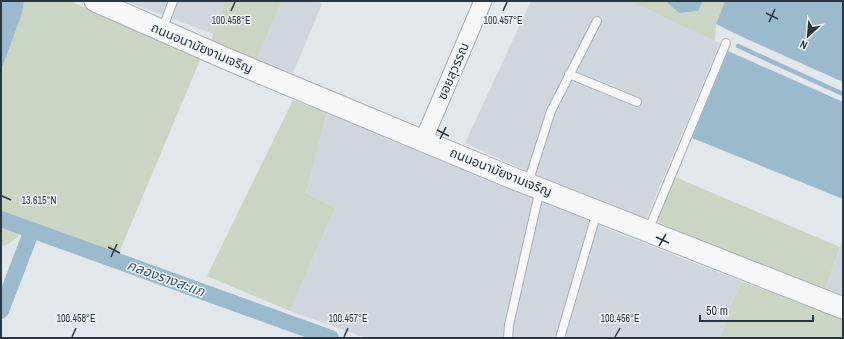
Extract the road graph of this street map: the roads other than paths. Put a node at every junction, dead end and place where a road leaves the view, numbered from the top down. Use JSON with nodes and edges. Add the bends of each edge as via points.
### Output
{"nodes":[{"id":1,"x":95,"y":1,"type":"edge"},
{"id":2,"x":173,"y":1,"type":"edge"},
{"id":3,"x":483,"y":1,"type":"edge"},
{"id":4,"x":597,"y":21,"type":"dead end"},
{"id":5,"x":162,"y":30,"type":"junction"},
{"id":6,"x":726,"y":43,"type":"dead end"},
{"id":7,"x":569,"y":74,"type":"junction"},
{"id":8,"x":637,"y":102,"type":"dead end"},
{"id":9,"x":423,"y":141,"type":"junction"},
{"id":10,"x":534,"y":186,"type":"junction"},
{"id":11,"x":597,"y":211,"type":"junction"},
{"id":12,"x":648,"y":231,"type":"junction"},
{"id":13,"x":843,"y":308,"type":"edge"},
{"id":14,"x":508,"y":338,"type":"edge"},
{"id":15,"x":560,"y":338,"type":"edge"}],
"edges":[{"from":1,"to":5,"type":"street","name":"ถนนอนามัยงามเจริญ"},
{"from":2,"to":5,"type":"lane"},
{"from":3,"to":9,"type":"street","name":"ซอยสุวรรณ"},
{"from":4,"to":7,"type":"lane"},
{"from":5,"to":9,"type":"street","name":"ถนนอนามัยงามเจริญ"},
{"from":6,"to":12,"type":"lane"},
{"from":7,"to":8,"type":"lane"},
{"from":7,"to":10,"type":"lane","via":[[551,111]]},
{"from":9,"to":10,"type":"street","name":"ถนนอนามัยงามเจริญ"},
{"from":10,"to":11,"type":"street","name":"ถนนอนามัยงามเจริญ"},
{"from":10,"to":14,"type":"lane"},
{"from":11,"to":12,"type":"street","name":"ถนนอนามัยงามเจริญ"},
{"from":11,"to":15,"type":"lane"},
{"from":12,"to":13,"type":"street","name":"ถนนอนามัยงามเจริญ"}]}
